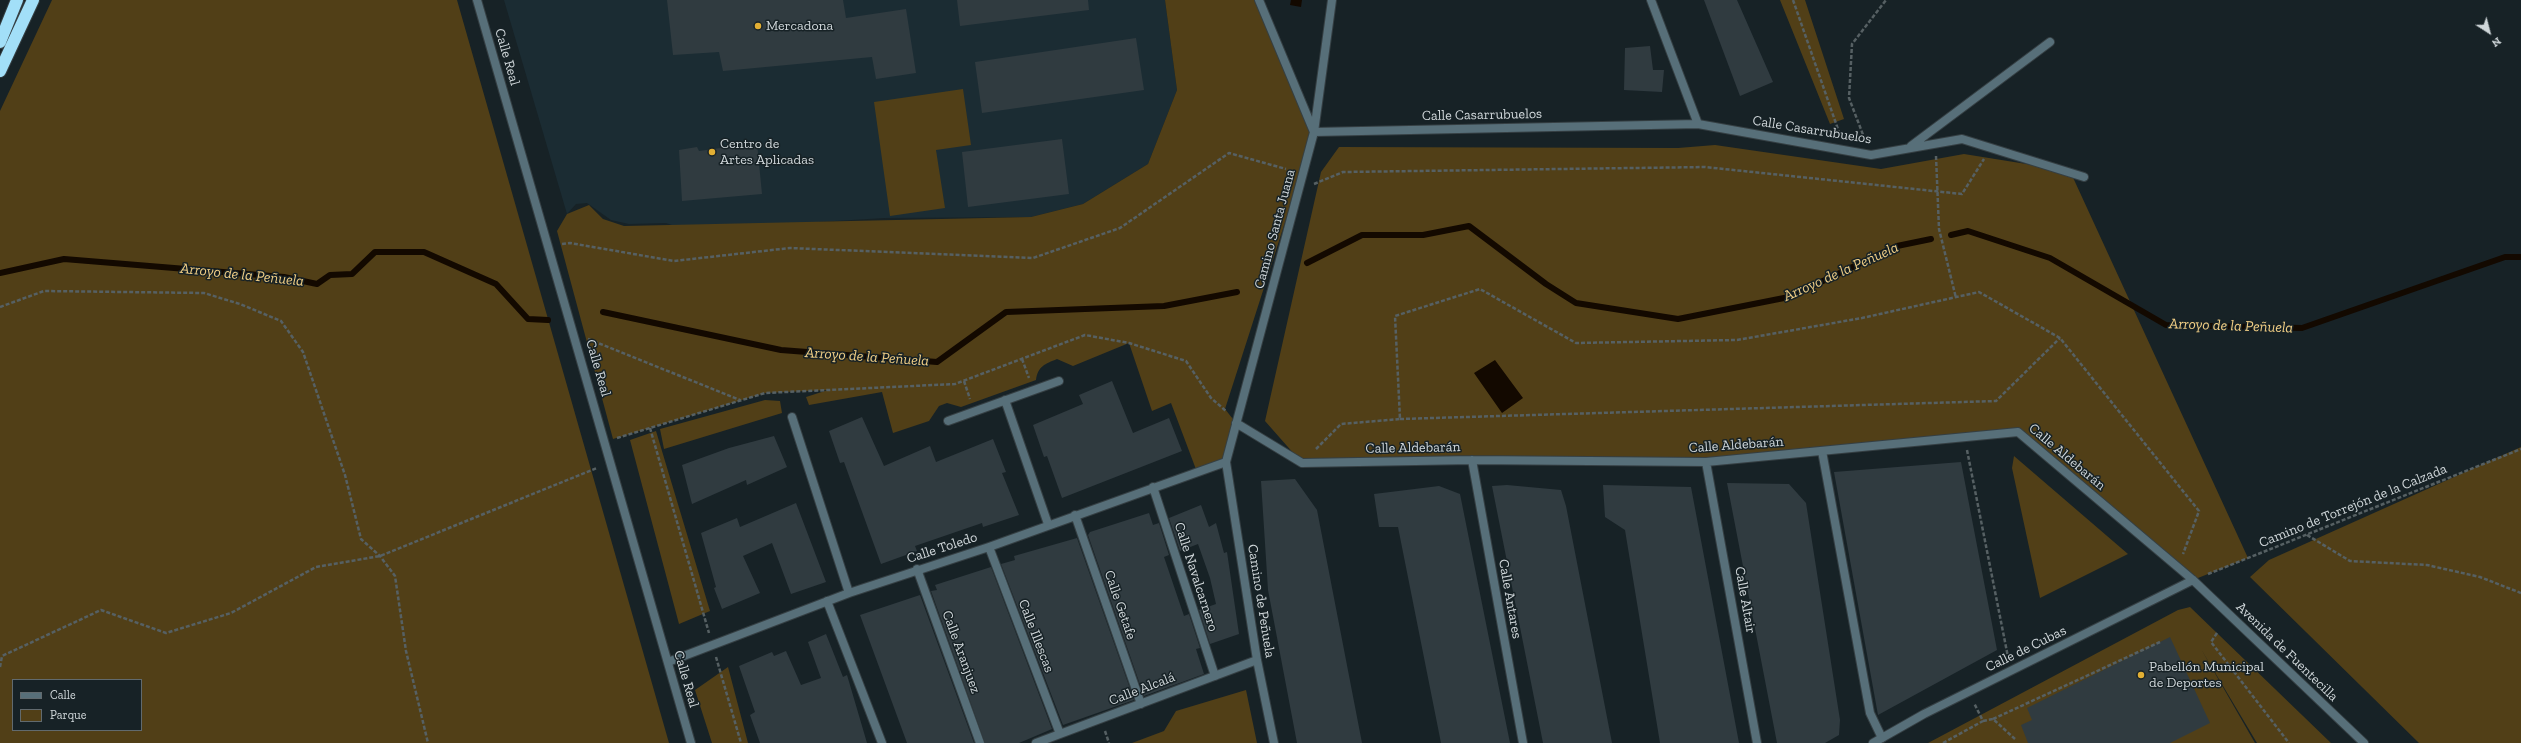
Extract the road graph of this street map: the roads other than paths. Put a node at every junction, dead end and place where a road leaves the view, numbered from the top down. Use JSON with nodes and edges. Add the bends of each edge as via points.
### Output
{"nodes":[{"id":1,"x":17,"y":0,"type":"edge"},
{"id":2,"x":33,"y":0,"type":"edge"},
{"id":3,"x":477,"y":0,"type":"edge"},
{"id":4,"x":1259,"y":0,"type":"edge"},
{"id":5,"x":1332,"y":0,"type":"edge"},
{"id":6,"x":1651,"y":0,"type":"edge"},
{"id":7,"x":0,"y":42,"type":"edge"},
{"id":8,"x":2050,"y":42,"type":"dead end"},
{"id":9,"x":0,"y":71,"type":"edge"},
{"id":10,"x":1698,"y":124,"type":"junction"},
{"id":11,"x":1314,"y":132,"type":"junction"},
{"id":12,"x":1909,"y":148,"type":"junction"},
{"id":13,"x":2084,"y":177,"type":"dead end"},
{"id":14,"x":1059,"y":381,"type":"dead end"},
{"id":15,"x":1005,"y":400,"type":"junction"},
{"id":16,"x":792,"y":417,"type":"dead end"},
{"id":17,"x":948,"y":421,"type":"dead end"},
{"id":18,"x":1236,"y":423,"type":"junction"},
{"id":19,"x":1822,"y":451,"type":"junction"},
{"id":20,"x":1472,"y":460,"type":"junction"},
{"id":21,"x":1226,"y":462,"type":"junction"},
{"id":22,"x":1706,"y":462,"type":"junction"},
{"id":23,"x":1153,"y":487,"type":"junction"},
{"id":24,"x":1075,"y":514,"type":"junction"},
{"id":25,"x":1048,"y":524,"type":"junction"},
{"id":26,"x":989,"y":547,"type":"junction"},
{"id":27,"x":917,"y":569,"type":"junction"},
{"id":28,"x":2193,"y":580,"type":"junction"},
{"id":29,"x":849,"y":593,"type":"junction"},
{"id":30,"x":827,"y":601,"type":"junction"},
{"id":31,"x":1256,"y":660,"type":"junction"},
{"id":32,"x":668,"y":662,"type":"junction"},
{"id":33,"x":1214,"y":676,"type":"junction"},
{"id":34,"x":1141,"y":704,"type":"junction"},
{"id":35,"x":1060,"y":734,"type":"junction"},
{"id":36,"x":1882,"y":738,"type":"junction"},
{"id":37,"x":691,"y":743,"type":"edge"},
{"id":38,"x":882,"y":743,"type":"edge"},
{"id":39,"x":980,"y":743,"type":"edge"},
{"id":40,"x":1036,"y":743,"type":"edge"},
{"id":41,"x":1274,"y":743,"type":"edge"},
{"id":42,"x":1523,"y":743,"type":"edge"},
{"id":43,"x":1757,"y":743,"type":"edge"},
{"id":44,"x":1873,"y":743,"type":"edge"},
{"id":45,"x":2364,"y":743,"type":"edge"}],
"edges":[{"from":1,"to":7,"type":"highway"},
{"from":2,"to":9,"type":"highway"},
{"from":3,"to":32,"type":"street","name":"Calle Real"},
{"from":4,"to":11,"type":"street"},
{"from":5,"to":11,"type":"street","name":"Camino Santa Juana"},
{"from":6,"to":10,"type":"street"},
{"from":8,"to":12,"type":"street"},
{"from":10,"to":11,"type":"street","name":"Calle Casarrubuelos"},
{"from":10,"to":12,"type":"street","name":"Calle Casarrubuelos","via":[[1871,155]]},
{"from":11,"to":18,"type":"street","name":"Camino Santa Juana"},
{"from":12,"to":13,"type":"street","name":"Calle Casarrubuelos","via":[[1962,139]]},
{"from":14,"to":15,"type":"street"},
{"from":15,"to":17,"type":"street"},
{"from":15,"to":25,"type":"street"},
{"from":16,"to":29,"type":"street"},
{"from":18,"to":20,"type":"street","name":"Calle Aldebarán","via":[[1302,463]]},
{"from":18,"to":21,"type":"street","name":"Camino Santa Juana"},
{"from":19,"to":22,"type":"street","name":"Calle Aldebarán"},
{"from":19,"to":28,"type":"street","name":"Calle Aldebarán","via":[[2018,432]]},
{"from":19,"to":36,"type":"street","via":[[1870,713]]},
{"from":20,"to":22,"type":"street","name":"Calle Aldebarán"},
{"from":20,"to":42,"type":"street","name":"Calle Antares"},
{"from":21,"to":23,"type":"street","name":"Calle Toledo"},
{"from":21,"to":31,"type":"street","name":"Camino de Peñuela"},
{"from":22,"to":43,"type":"street","name":"Calle Altair"},
{"from":23,"to":24,"type":"street","name":"Calle Toledo"},
{"from":23,"to":33,"type":"street","name":"Calle Navalcarnero"},
{"from":24,"to":25,"type":"street","name":"Calle Toledo"},
{"from":24,"to":34,"type":"street","name":"Calle Getafe"},
{"from":25,"to":26,"type":"street","name":"Calle Toledo"},
{"from":26,"to":27,"type":"street","name":"Calle Toledo"},
{"from":26,"to":35,"type":"street","name":"Calle Illescas"},
{"from":27,"to":29,"type":"street","name":"Calle Toledo"},
{"from":27,"to":39,"type":"street","name":"Calle Aranjuez"},
{"from":28,"to":36,"type":"street","name":"Calle de Cubas","via":[[1968,692]]},
{"from":28,"to":45,"type":"street","name":"Avenida de Fuentecilla"},
{"from":29,"to":30,"type":"street","name":"Calle Toledo"},
{"from":30,"to":32,"type":"street","name":"Calle Toledo"},
{"from":30,"to":38,"type":"street"},
{"from":31,"to":33,"type":"street","name":"Calle Alcalá"},
{"from":31,"to":41,"type":"street","name":"Camino de Peñuela"},
{"from":32,"to":37,"type":"street","name":"Calle Real"},
{"from":33,"to":34,"type":"street","name":"Calle Alcalá"},
{"from":34,"to":35,"type":"street","name":"Calle Alcalá"},
{"from":35,"to":40,"type":"street","name":"Calle Alcalá"},
{"from":36,"to":44,"type":"street","name":"Calle de Cubas"}]}
